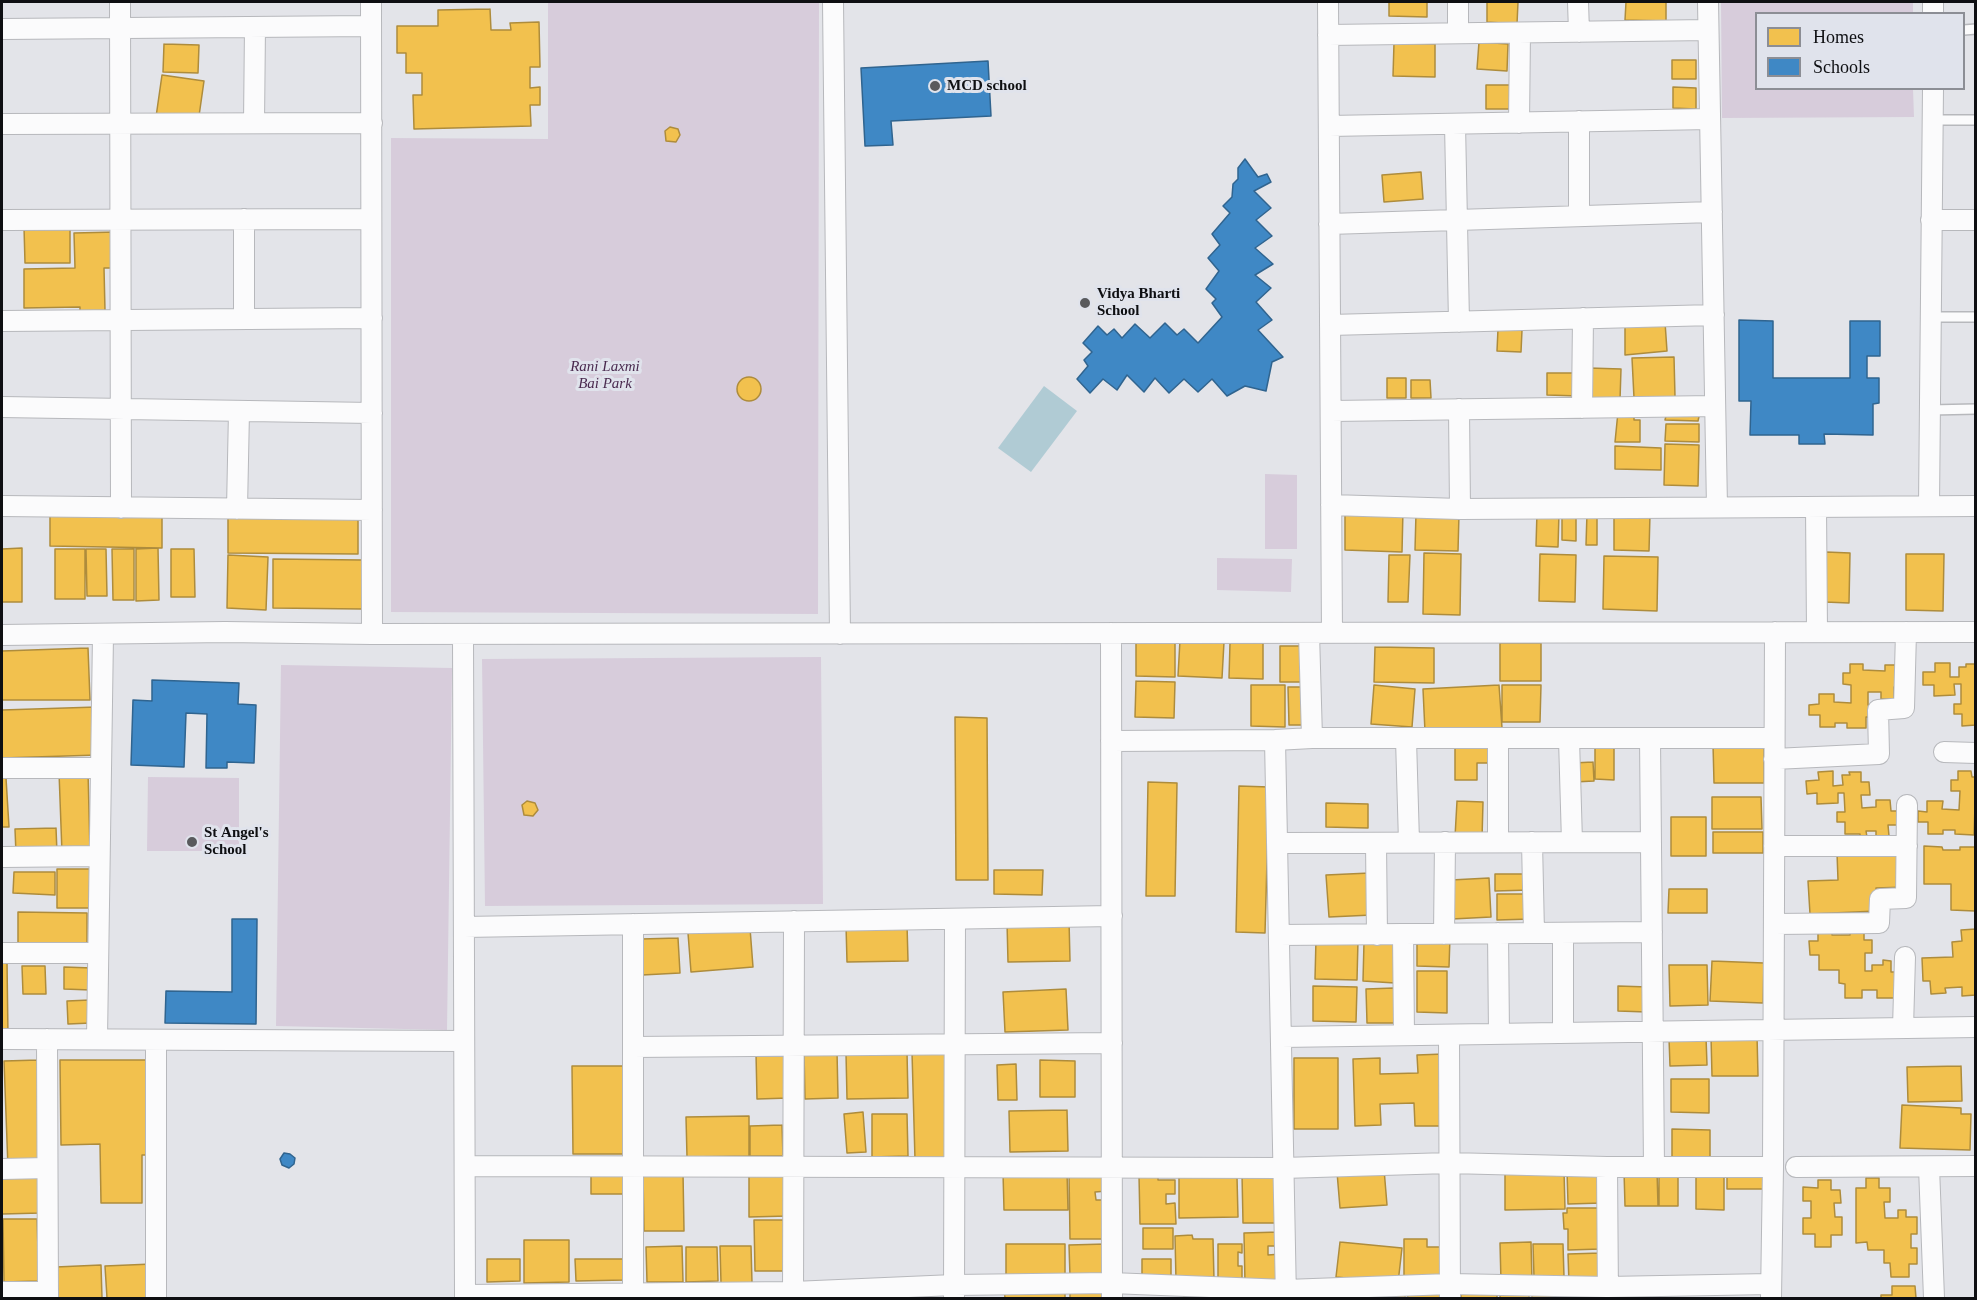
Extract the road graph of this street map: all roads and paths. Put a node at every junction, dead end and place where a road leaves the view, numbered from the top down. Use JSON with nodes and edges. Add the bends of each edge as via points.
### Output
{"nodes":[{"id":1,"x":120,"y":2,"type":"edge"},
{"id":2,"x":371,"y":2,"type":"edge"},
{"id":3,"x":833,"y":2,"type":"edge"},
{"id":4,"x":1328,"y":2,"type":"edge"},
{"id":5,"x":1458,"y":2,"type":"edge"},
{"id":6,"x":1578,"y":2,"type":"edge"},
{"id":7,"x":1708,"y":2,"type":"edge"},
{"id":8,"x":371,"y":26,"type":"junction"},
{"id":9,"x":255,"y":27,"type":"junction"},
{"id":10,"x":120,"y":28,"type":"junction"},
{"id":11,"x":2,"y":29,"type":"edge"},
{"id":12,"x":1708,"y":30,"type":"junction"},
{"id":13,"x":1579,"y":32,"type":"junction"},
{"id":14,"x":1458,"y":33,"type":"junction"},
{"id":15,"x":1520,"y":33,"type":"junction"},
{"id":16,"x":1328,"y":35,"type":"junction"},
{"id":17,"x":1933,"y":90,"type":"edge"},
{"id":18,"x":1710,"y":119,"type":"junction"},
{"id":19,"x":1932,"y":120,"type":"junction"},
{"id":20,"x":1976,"y":120,"type":"edge"},
{"id":21,"x":1579,"y":121,"type":"junction"},
{"id":22,"x":2,"y":123,"type":"edge"},
{"id":23,"x":120,"y":123,"type":"junction"},
{"id":24,"x":254,"y":123,"type":"junction"},
{"id":25,"x":372,"y":123,"type":"junction"},
{"id":26,"x":1519,"y":123,"type":"junction"},
{"id":27,"x":1455,"y":124,"type":"junction"},
{"id":28,"x":1329,"y":126,"type":"junction"},
{"id":29,"x":1712,"y":212,"type":"junction"},
{"id":30,"x":1579,"y":216,"type":"junction"},
{"id":31,"x":244,"y":219,"type":"junction"},
{"id":32,"x":371,"y":219,"type":"junction"},
{"id":33,"x":2,"y":220,"type":"edge"},
{"id":34,"x":121,"y":220,"type":"junction"},
{"id":35,"x":1457,"y":220,"type":"junction"},
{"id":36,"x":1931,"y":220,"type":"junction"},
{"id":37,"x":1976,"y":220,"type":"edge"},
{"id":38,"x":1329,"y":224,"type":"junction"},
{"id":39,"x":1713,"y":315,"type":"junction"},
{"id":40,"x":1931,"y":317,"type":"junction"},
{"id":41,"x":1976,"y":317,"type":"edge"},
{"id":42,"x":372,"y":318,"type":"junction"},
{"id":43,"x":1583,"y":318,"type":"junction"},
{"id":44,"x":244,"y":319,"type":"junction"},
{"id":45,"x":121,"y":320,"type":"junction"},
{"id":46,"x":2,"y":321,"type":"edge"},
{"id":47,"x":1459,"y":322,"type":"junction"},
{"id":48,"x":1330,"y":325,"type":"junction"},
{"id":49,"x":1715,"y":406,"type":"junction"},
{"id":50,"x":2,"y":407,"type":"edge"},
{"id":51,"x":1582,"y":408,"type":"junction"},
{"id":52,"x":121,"y":409,"type":"junction"},
{"id":53,"x":1459,"y":409,"type":"junction"},
{"id":54,"x":1976,"y":409,"type":"edge"},
{"id":55,"x":1930,"y":410,"type":"junction"},
{"id":56,"x":239,"y":411,"type":"junction"},
{"id":57,"x":1330,"y":411,"type":"junction"},
{"id":58,"x":372,"y":413,"type":"junction"},
{"id":59,"x":1331,"y":505,"type":"junction"},
{"id":60,"x":2,"y":506,"type":"edge"},
{"id":61,"x":1929,"y":506,"type":"junction"},
{"id":62,"x":1976,"y":506,"type":"edge"},
{"id":63,"x":1717,"y":507,"type":"junction"},
{"id":64,"x":1816,"y":507,"type":"junction"},
{"id":65,"x":121,"y":508,"type":"junction"},
{"id":66,"x":237,"y":509,"type":"junction"},
{"id":67,"x":1460,"y":509,"type":"junction"},
{"id":68,"x":372,"y":510,"type":"junction"},
{"id":69,"x":1775,"y":632,"type":"junction"},
{"id":70,"x":1817,"y":632,"type":"junction"},
{"id":71,"x":1906,"y":632,"type":"junction"},
{"id":72,"x":1976,"y":632,"type":"edge"},
{"id":73,"x":1110,"y":633,"type":"junction"},
{"id":74,"x":1309,"y":633,"type":"junction"},
{"id":75,"x":1332,"y":633,"type":"junction"},
{"id":76,"x":103,"y":634,"type":"junction"},
{"id":77,"x":372,"y":634,"type":"junction"},
{"id":78,"x":463,"y":634,"type":"junction"},
{"id":79,"x":840,"y":634,"type":"junction"},
{"id":80,"x":2,"y":635,"type":"edge"},
{"id":81,"x":1312,"y":738,"type":"junction"},
{"id":82,"x":1650,"y":738,"type":"junction"},
{"id":83,"x":1774,"y":738,"type":"junction"},
{"id":84,"x":1406,"y":739,"type":"junction"},
{"id":85,"x":1498,"y":739,"type":"junction"},
{"id":86,"x":1569,"y":739,"type":"junction"},
{"id":87,"x":1275,"y":740,"type":"junction"},
{"id":88,"x":1111,"y":741,"type":"junction"},
{"id":89,"x":1944,"y":752,"type":"dead end"},
{"id":90,"x":1976,"y":753,"type":"edge"},
{"id":91,"x":1774,"y":759,"type":"junction"},
{"id":92,"x":2,"y":768,"type":"edge"},
{"id":93,"x":101,"y":768,"type":"junction"},
{"id":94,"x":1906,"y":805,"type":"dead end"},
{"id":95,"x":1409,"y":842,"type":"junction"},
{"id":96,"x":1445,"y":842,"type":"junction"},
{"id":97,"x":1497,"y":842,"type":"junction"},
{"id":98,"x":1532,"y":842,"type":"junction"},
{"id":99,"x":1572,"y":842,"type":"junction"},
{"id":100,"x":1651,"y":842,"type":"junction"},
{"id":101,"x":1277,"y":843,"type":"junction"},
{"id":102,"x":1376,"y":843,"type":"junction"},
{"id":103,"x":1774,"y":846,"type":"junction"},
{"id":104,"x":1907,"y":846,"type":"junction"},
{"id":105,"x":99,"y":856,"type":"junction"},
{"id":106,"x":2,"y":857,"type":"edge"},
{"id":107,"x":1112,"y":916,"type":"junction"},
{"id":108,"x":956,"y":919,"type":"junction"},
{"id":109,"x":794,"y":921,"type":"junction"},
{"id":110,"x":633,"y":924,"type":"junction"},
{"id":111,"x":1774,"y":924,"type":"junction"},
{"id":112,"x":464,"y":927,"type":"junction"},
{"id":113,"x":1652,"y":932,"type":"junction"},
{"id":114,"x":1498,"y":933,"type":"junction"},
{"id":115,"x":1534,"y":933,"type":"junction"},
{"id":116,"x":1563,"y":933,"type":"junction"},
{"id":117,"x":1403,"y":934,"type":"junction"},
{"id":118,"x":1444,"y":934,"type":"junction"},
{"id":119,"x":1279,"y":935,"type":"junction"},
{"id":120,"x":1377,"y":935,"type":"junction"},
{"id":121,"x":2,"y":953,"type":"edge"},
{"id":122,"x":98,"y":953,"type":"junction"},
{"id":123,"x":1905,"y":957,"type":"dead end"},
{"id":124,"x":1976,"y":1027,"type":"edge"},
{"id":125,"x":1902,"y":1028,"type":"junction"},
{"id":126,"x":1773,"y":1030,"type":"junction"},
{"id":127,"x":1652,"y":1032,"type":"junction"},
{"id":128,"x":1563,"y":1033,"type":"junction"},
{"id":129,"x":1499,"y":1034,"type":"junction"},
{"id":130,"x":1404,"y":1035,"type":"junction"},
{"id":131,"x":1449,"y":1035,"type":"junction"},
{"id":132,"x":1281,"y":1037,"type":"junction"},
{"id":133,"x":2,"y":1039,"type":"edge"},
{"id":134,"x":47,"y":1039,"type":"junction"},
{"id":135,"x":97,"y":1040,"type":"junction"},
{"id":136,"x":156,"y":1040,"type":"junction"},
{"id":137,"x":464,"y":1041,"type":"junction"},
{"id":138,"x":1112,"y":1043,"type":"junction"},
{"id":139,"x":955,"y":1044,"type":"junction"},
{"id":140,"x":794,"y":1046,"type":"junction"},
{"id":141,"x":633,"y":1047,"type":"junction"},
{"id":142,"x":1449,"y":1163,"type":"junction"},
{"id":143,"x":465,"y":1166,"type":"junction"},
{"id":144,"x":633,"y":1166,"type":"junction"},
{"id":145,"x":1976,"y":1166,"type":"edge"},
{"id":146,"x":793,"y":1167,"type":"junction"},
{"id":147,"x":955,"y":1167,"type":"junction"},
{"id":148,"x":1607,"y":1167,"type":"junction"},
{"id":149,"x":1654,"y":1167,"type":"junction"},
{"id":150,"x":1773,"y":1167,"type":"junction"},
{"id":151,"x":1796,"y":1167,"type":"joint"},
{"id":152,"x":1929,"y":1167,"type":"junction"},
{"id":153,"x":47,"y":1168,"type":"junction"},
{"id":154,"x":1112,"y":1168,"type":"junction"},
{"id":155,"x":1283,"y":1168,"type":"junction"},
{"id":156,"x":2,"y":1169,"type":"edge"},
{"id":157,"x":1112,"y":1291,"type":"edge"},
{"id":158,"x":1450,"y":1291,"type":"edge"},
{"id":159,"x":1770,"y":1291,"type":"edge"},
{"id":160,"x":2,"y":1292,"type":"edge"},
{"id":161,"x":954,"y":1292,"type":"edge"},
{"id":162,"x":1607,"y":1293,"type":"edge"},
{"id":163,"x":1286,"y":1294,"type":"edge"},
{"id":164,"x":48,"y":1295,"type":"edge"},
{"id":165,"x":793,"y":1295,"type":"edge"},
{"id":166,"x":633,"y":1296,"type":"edge"},
{"id":167,"x":465,"y":1297,"type":"edge"},
{"id":168,"x":156,"y":1299,"type":"edge"},
{"id":169,"x":1934,"y":1299,"type":"edge"}],
"edges":[{"from":1,"to":10,"type":"street"},
{"from":2,"to":8,"type":"street"},
{"from":3,"to":79,"type":"street"},
{"from":4,"to":16,"type":"street"},
{"from":5,"to":14,"type":"street"},
{"from":6,"to":13,"type":"street"},
{"from":7,"to":12,"type":"street"},
{"from":8,"to":9,"type":"street"},
{"from":8,"to":25,"type":"street"},
{"from":9,"to":10,"type":"street"},
{"from":9,"to":24,"type":"street"},
{"from":10,"to":11,"type":"street"},
{"from":10,"to":23,"type":"street"},
{"from":12,"to":13,"type":"street"},
{"from":12,"to":18,"type":"street"},
{"from":13,"to":15,"type":"street"},
{"from":14,"to":15,"type":"street"},
{"from":14,"to":16,"type":"street"},
{"from":15,"to":26,"type":"street"},
{"from":16,"to":28,"type":"street"},
{"from":17,"to":19,"type":"street"},
{"from":18,"to":21,"type":"street"},
{"from":18,"to":29,"type":"street"},
{"from":19,"to":20,"type":"lane"},
{"from":19,"to":36,"type":"street"},
{"from":21,"to":26,"type":"street"},
{"from":21,"to":30,"type":"street"},
{"from":22,"to":23,"type":"street"},
{"from":23,"to":24,"type":"street"},
{"from":23,"to":34,"type":"street"},
{"from":24,"to":25,"type":"street"},
{"from":25,"to":32,"type":"street"},
{"from":26,"to":27,"type":"street"},
{"from":27,"to":28,"type":"street"},
{"from":27,"to":35,"type":"street"},
{"from":28,"to":38,"type":"street"},
{"from":29,"to":30,"type":"street"},
{"from":29,"to":39,"type":"street"},
{"from":30,"to":35,"type":"street"},
{"from":31,"to":32,"type":"street"},
{"from":31,"to":34,"type":"street"},
{"from":31,"to":44,"type":"street"},
{"from":32,"to":42,"type":"street"},
{"from":33,"to":34,"type":"street"},
{"from":34,"to":45,"type":"street"},
{"from":35,"to":38,"type":"street"},
{"from":35,"to":47,"type":"street"},
{"from":36,"to":37,"type":"street"},
{"from":36,"to":40,"type":"street"},
{"from":38,"to":48,"type":"street"},
{"from":39,"to":43,"type":"street"},
{"from":39,"to":49,"type":"street"},
{"from":40,"to":41,"type":"lane"},
{"from":40,"to":55,"type":"street"},
{"from":42,"to":44,"type":"street"},
{"from":42,"to":58,"type":"street"},
{"from":43,"to":47,"type":"street"},
{"from":43,"to":51,"type":"street"},
{"from":44,"to":45,"type":"street"},
{"from":45,"to":46,"type":"street"},
{"from":45,"to":52,"type":"street"},
{"from":47,"to":48,"type":"street"},
{"from":48,"to":57,"type":"street"},
{"from":49,"to":51,"type":"street"},
{"from":49,"to":63,"type":"street"},
{"from":50,"to":52,"type":"street"},
{"from":51,"to":53,"type":"street"},
{"from":52,"to":56,"type":"street"},
{"from":52,"to":65,"type":"street"},
{"from":53,"to":57,"type":"street"},
{"from":53,"to":67,"type":"street"},
{"from":54,"to":55,"type":"lane"},
{"from":55,"to":61,"type":"street"},
{"from":56,"to":58,"type":"street"},
{"from":56,"to":66,"type":"street"},
{"from":57,"to":59,"type":"street"},
{"from":58,"to":68,"type":"street"},
{"from":59,"to":67,"type":"street"},
{"from":59,"to":75,"type":"street"},
{"from":60,"to":65,"type":"street"},
{"from":61,"to":62,"type":"street"},
{"from":61,"to":64,"type":"street"},
{"from":63,"to":64,"type":"street"},
{"from":63,"to":67,"type":"street"},
{"from":64,"to":70,"type":"street"},
{"from":65,"to":66,"type":"street"},
{"from":66,"to":68,"type":"street"},
{"from":68,"to":77,"type":"street"},
{"from":69,"to":70,"type":"street"},
{"from":69,"to":75,"type":"street"},
{"from":69,"to":83,"type":"street"},
{"from":70,"to":71,"type":"street"},
{"from":71,"to":72,"type":"street"},
{"from":71,"to":91,"type":"street","via":[[1904,708],[1878,710],[1879,754]]},
{"from":73,"to":74,"type":"street"},
{"from":73,"to":79,"type":"street"},
{"from":73,"to":88,"type":"street"},
{"from":74,"to":75,"type":"street"},
{"from":74,"to":81,"type":"street"},
{"from":76,"to":77,"type":"street"},
{"from":76,"to":80,"type":"street"},
{"from":76,"to":93,"type":"street"},
{"from":77,"to":78,"type":"street"},
{"from":78,"to":79,"type":"street"},
{"from":78,"to":112,"type":"street"},
{"from":81,"to":84,"type":"street"},
{"from":81,"to":87,"type":"street"},
{"from":82,"to":83,"type":"street"},
{"from":82,"to":86,"type":"street"},
{"from":82,"to":100,"type":"street"},
{"from":83,"to":91,"type":"street"},
{"from":84,"to":85,"type":"street"},
{"from":84,"to":95,"type":"street"},
{"from":85,"to":86,"type":"street"},
{"from":85,"to":97,"type":"street"},
{"from":86,"to":99,"type":"street"},
{"from":87,"to":88,"type":"street"},
{"from":87,"to":101,"type":"street"},
{"from":88,"to":107,"type":"street"},
{"from":89,"to":90,"type":"street"},
{"from":91,"to":103,"type":"street"},
{"from":92,"to":93,"type":"street"},
{"from":93,"to":105,"type":"street"},
{"from":94,"to":104,"type":"street"},
{"from":95,"to":96,"type":"street"},
{"from":95,"to":102,"type":"street"},
{"from":96,"to":97,"type":"street"},
{"from":96,"to":118,"type":"street"},
{"from":97,"to":98,"type":"street"},
{"from":98,"to":99,"type":"street"},
{"from":98,"to":115,"type":"street"},
{"from":99,"to":100,"type":"street"},
{"from":100,"to":113,"type":"street"},
{"from":101,"to":102,"type":"street"},
{"from":101,"to":119,"type":"street"},
{"from":102,"to":120,"type":"street"},
{"from":103,"to":104,"type":"street"},
{"from":103,"to":111,"type":"street"},
{"from":104,"to":111,"type":"street","via":[[1906,898],[1880,899],[1879,923]]},
{"from":105,"to":106,"type":"street"},
{"from":105,"to":122,"type":"street"},
{"from":107,"to":108,"type":"street"},
{"from":107,"to":138,"type":"street"},
{"from":108,"to":109,"type":"street"},
{"from":108,"to":139,"type":"street"},
{"from":109,"to":110,"type":"street"},
{"from":109,"to":140,"type":"street"},
{"from":110,"to":112,"type":"street"},
{"from":110,"to":141,"type":"street"},
{"from":111,"to":126,"type":"street"},
{"from":112,"to":137,"type":"street"},
{"from":113,"to":116,"type":"street"},
{"from":113,"to":127,"type":"street"},
{"from":114,"to":115,"type":"street"},
{"from":114,"to":118,"type":"street"},
{"from":114,"to":129,"type":"street"},
{"from":115,"to":116,"type":"street"},
{"from":116,"to":128,"type":"street"},
{"from":117,"to":118,"type":"street"},
{"from":117,"to":120,"type":"street"},
{"from":117,"to":130,"type":"street"},
{"from":119,"to":120,"type":"street"},
{"from":119,"to":132,"type":"street"},
{"from":121,"to":122,"type":"street"},
{"from":122,"to":135,"type":"street"},
{"from":123,"to":125,"type":"street"},
{"from":124,"to":125,"type":"street"},
{"from":125,"to":126,"type":"street"},
{"from":126,"to":127,"type":"street"},
{"from":126,"to":150,"type":"street"},
{"from":127,"to":128,"type":"street"},
{"from":127,"to":149,"type":"street"},
{"from":128,"to":129,"type":"street"},
{"from":129,"to":131,"type":"street"},
{"from":130,"to":131,"type":"street"},
{"from":130,"to":132,"type":"street"},
{"from":131,"to":142,"type":"street"},
{"from":132,"to":155,"type":"street"},
{"from":133,"to":134,"type":"street"},
{"from":134,"to":135,"type":"street"},
{"from":134,"to":153,"type":"street"},
{"from":135,"to":136,"type":"street"},
{"from":136,"to":137,"type":"street"},
{"from":136,"to":168,"type":"street"},
{"from":137,"to":143,"type":"street"},
{"from":138,"to":139,"type":"street"},
{"from":138,"to":154,"type":"street"},
{"from":139,"to":140,"type":"street"},
{"from":139,"to":147,"type":"street"},
{"from":140,"to":141,"type":"street"},
{"from":140,"to":146,"type":"street"},
{"from":141,"to":144,"type":"street"},
{"from":142,"to":148,"type":"street"},
{"from":142,"to":155,"type":"street"},
{"from":142,"to":158,"type":"street"},
{"from":143,"to":144,"type":"street"},
{"from":143,"to":167,"type":"street"},
{"from":144,"to":146,"type":"street"},
{"from":144,"to":166,"type":"street"},
{"from":145,"to":152,"type":"street"},
{"from":146,"to":147,"type":"street"},
{"from":146,"to":165,"type":"street"},
{"from":147,"to":154,"type":"street"},
{"from":147,"to":161,"type":"street"},
{"from":148,"to":149,"type":"street"},
{"from":148,"to":162,"type":"street"},
{"from":149,"to":150,"type":"street"},
{"from":150,"to":151,"type":"lane"},
{"from":150,"to":159,"type":"street"},
{"from":151,"to":152,"type":"street"},
{"from":152,"to":169,"type":"street"},
{"from":153,"to":156,"type":"street"},
{"from":153,"to":164,"type":"street"},
{"from":154,"to":155,"type":"street"},
{"from":154,"to":157,"type":"street"},
{"from":155,"to":163,"type":"street"},
{"from":157,"to":161,"type":"street"},
{"from":157,"to":163,"type":"street"},
{"from":158,"to":162,"type":"street"},
{"from":158,"to":163,"type":"street"},
{"from":159,"to":162,"type":"street"},
{"from":160,"to":164,"type":"street"},
{"from":161,"to":165,"type":"street"},
{"from":165,"to":166,"type":"street"},
{"from":166,"to":167,"type":"street"}]}
